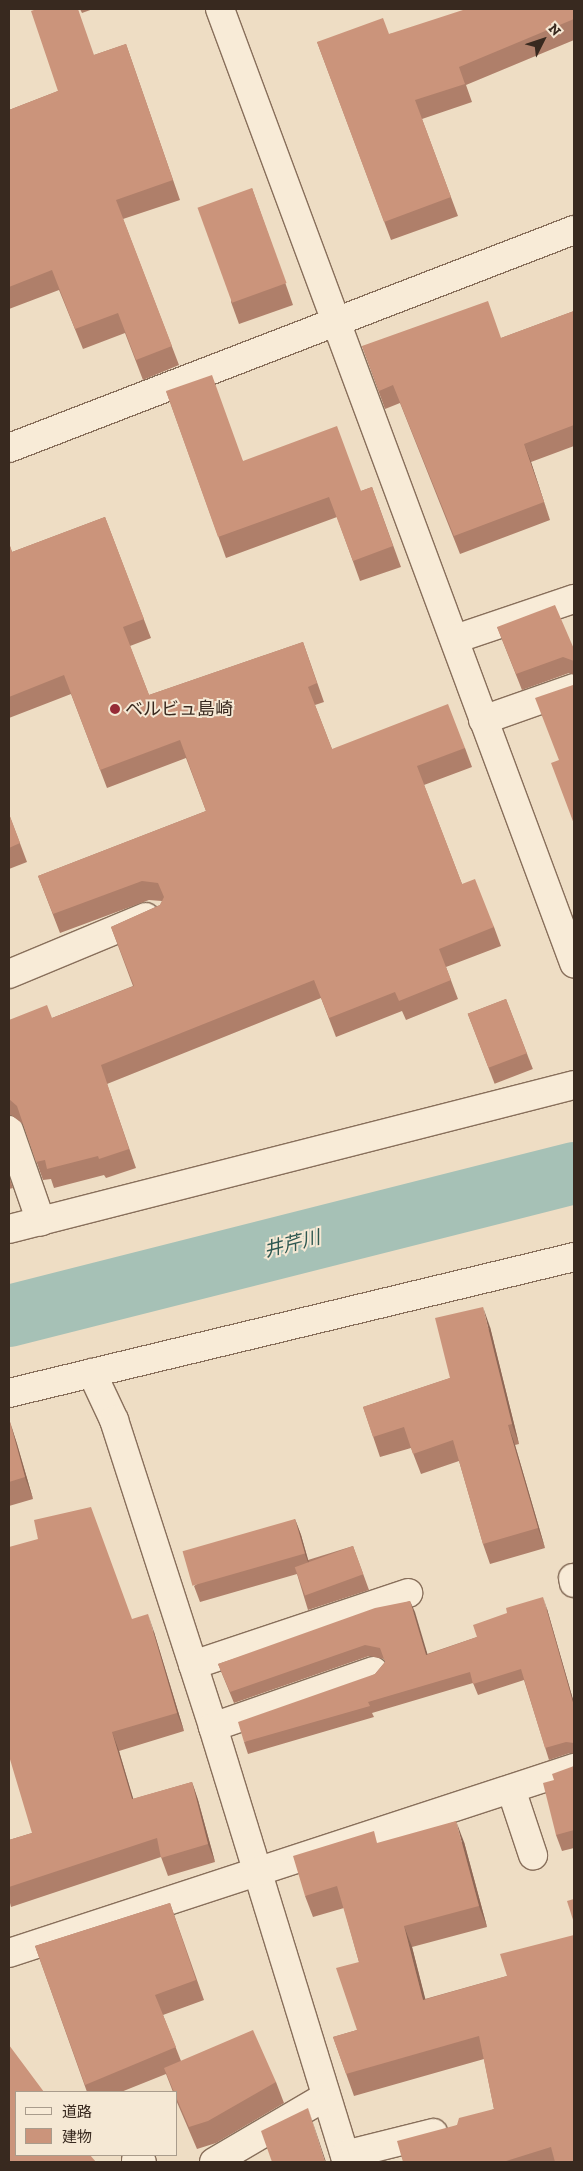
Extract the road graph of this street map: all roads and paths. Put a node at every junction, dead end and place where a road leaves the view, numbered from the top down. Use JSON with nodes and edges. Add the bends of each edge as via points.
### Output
{"nodes":[{"id":1,"x":220,"y":9,"type":"edge"},
{"id":2,"x":574,"y":230,"type":"edge"},
{"id":3,"x":335,"y":322,"type":"junction"},
{"id":4,"x":9,"y":448,"type":"edge"},
{"id":5,"x":574,"y":599,"type":"edge"},
{"id":6,"x":454,"y":639,"type":"junction"},
{"id":7,"x":574,"y":688,"type":"edge"},
{"id":8,"x":483,"y":720,"type":"junction"},
{"id":9,"x":564,"y":902,"type":"edge"},
{"id":10,"x":155,"y":914,"type":"edge"},
{"id":11,"x":574,"y":963,"type":"edge"},
{"id":12,"x":9,"y":974,"type":"edge"},
{"id":13,"x":574,"y":1085,"type":"edge"},
{"id":14,"x":9,"y":1130,"type":"edge"},
{"id":15,"x":41,"y":1222,"type":"junction"},
{"id":16,"x":9,"y":1230,"type":"edge"},
{"id":17,"x":574,"y":1257,"type":"edge"},
{"id":18,"x":92,"y":1373,"type":"junction"},
{"id":19,"x":9,"y":1393,"type":"edge"},
{"id":20,"x":408,"y":1593,"type":"dead end"},
{"id":21,"x":193,"y":1665,"type":"junction"},
{"id":22,"x":374,"y":1671,"type":"dead end"},
{"id":23,"x":213,"y":1727,"type":"junction"},
{"id":24,"x":574,"y":1768,"type":"edge"},
{"id":25,"x":512,"y":1789,"type":"junction"},
{"id":26,"x":533,"y":1855,"type":"dead end"},
{"id":27,"x":254,"y":1870,"type":"junction"},
{"id":28,"x":9,"y":1953,"type":"edge"},
{"id":29,"x":325,"y":2097,"type":"junction"},
{"id":30,"x":458,"y":2127,"type":"edge"},
{"id":31,"x":346,"y":2159,"type":"edge"},
{"id":32,"x":214,"y":2162,"type":"edge"}],
"edges":[{"from":1,"to":3,"type":"street"},
{"from":2,"to":3,"type":"street"},
{"from":3,"to":4,"type":"street"},
{"from":3,"to":6,"type":"street"},
{"from":5,"to":6,"type":"street"},
{"from":6,"to":8,"type":"street"},
{"from":7,"to":8,"type":"street"},
{"from":8,"to":9,"type":"street"},
{"from":9,"to":11,"type":"street"},
{"from":10,"to":12,"type":"street"},
{"from":13,"to":15,"type":"street"},
{"from":14,"to":15,"type":"street"},
{"from":15,"to":16,"type":"street"},
{"from":17,"to":18,"type":"street"},
{"from":18,"to":19,"type":"street"},
{"from":18,"to":21,"type":"street","via":[[114,1420]]},
{"from":20,"to":21,"type":"street"},
{"from":21,"to":23,"type":"street"},
{"from":22,"to":23,"type":"street"},
{"from":23,"to":27,"type":"street"},
{"from":24,"to":25,"type":"street"},
{"from":25,"to":26,"type":"street"},
{"from":25,"to":27,"type":"street"},
{"from":27,"to":28,"type":"street"},
{"from":27,"to":29,"type":"street"},
{"from":29,"to":31,"type":"street"},
{"from":29,"to":32,"type":"street"},
{"from":30,"to":31,"type":"street"}]}
